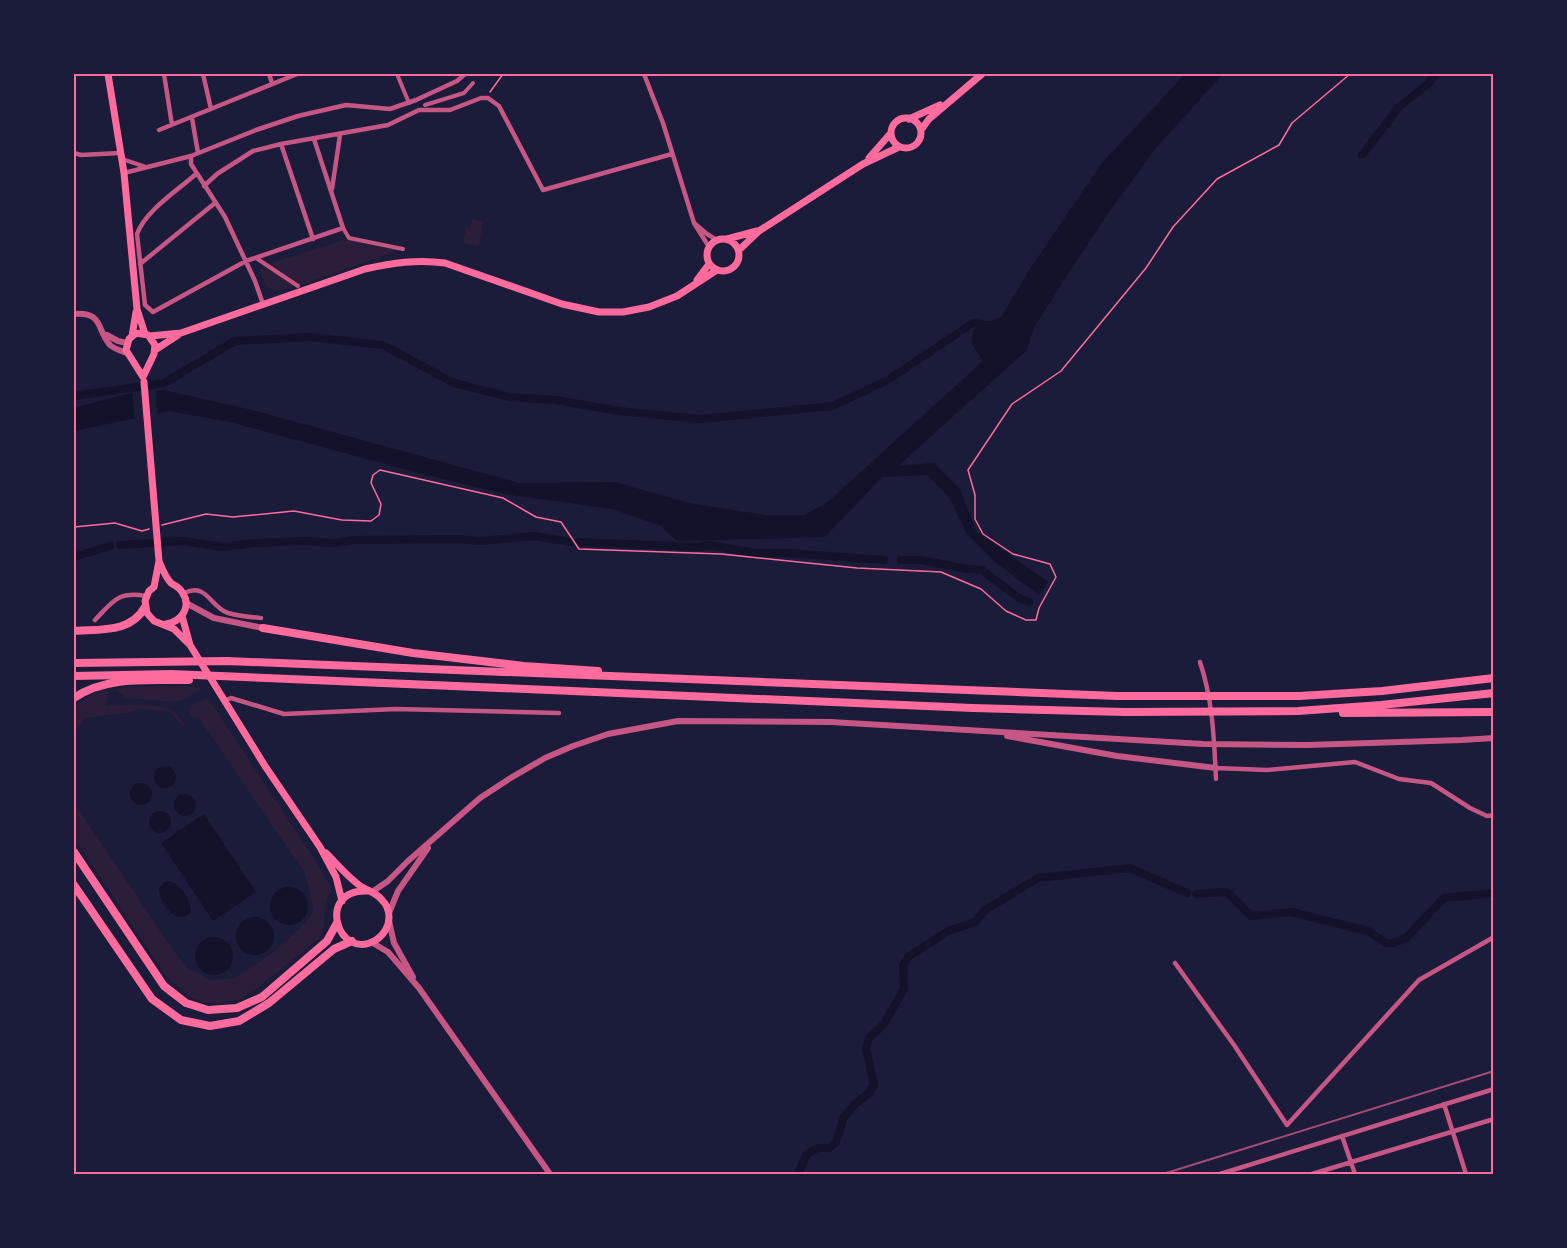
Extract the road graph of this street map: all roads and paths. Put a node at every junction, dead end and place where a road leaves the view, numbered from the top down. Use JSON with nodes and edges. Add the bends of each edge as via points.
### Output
{"nodes":[{"id":1,"x":108,"y":74,"type":"edge"},
{"id":2,"x":164,"y":74,"type":"edge"},
{"id":3,"x":203,"y":74,"type":"edge"},
{"id":4,"x":269,"y":74,"type":"edge"},
{"id":5,"x":297,"y":74,"type":"edge"},
{"id":6,"x":397,"y":74,"type":"edge"},
{"id":7,"x":454,"y":74,"type":"edge"},
{"id":8,"x":465,"y":74,"type":"edge"},
{"id":9,"x":503,"y":74,"type":"edge"},
{"id":10,"x":644,"y":74,"type":"edge"},
{"id":11,"x":982,"y":74,"type":"edge"},
{"id":12,"x":1350,"y":74,"type":"edge"},
{"id":13,"x":457,"y":81,"type":"junction"},
{"id":14,"x":473,"y":82,"type":"dead end"},
{"id":15,"x":272,"y":83,"type":"junction"},
{"id":16,"x":416,"y":100,"type":"junction"},
{"id":17,"x":950,"y":100,"type":"junction"},
{"id":18,"x":494,"y":101,"type":"junction"},
{"id":19,"x":409,"y":103,"type":"junction"},
{"id":20,"x":425,"y":105,"type":"dead end"},
{"id":21,"x":211,"y":109,"type":"junction"},
{"id":22,"x":419,"y":110,"type":"junction"},
{"id":23,"x":192,"y":117,"type":"junction"},
{"id":24,"x":909,"y":118,"type":"junction"},
{"id":25,"x":172,"y":125,"type":"junction"},
{"id":26,"x":159,"y":130,"type":"dead end"},
{"id":27,"x":921,"y":130,"type":"junction"},
{"id":28,"x":891,"y":134,"type":"junction"},
{"id":29,"x":340,"y":135,"type":"junction"},
{"id":30,"x":314,"y":139,"type":"junction"},
{"id":31,"x":281,"y":144,"type":"junction"},
{"id":32,"x":899,"y":147,"type":"junction"},
{"id":33,"x":74,"y":153,"type":"edge"},
{"id":34,"x":198,"y":153,"type":"junction"},
{"id":35,"x":672,"y":154,"type":"junction"},
{"id":36,"x":121,"y":155,"type":"junction"},
{"id":37,"x":191,"y":156,"type":"junction"},
{"id":38,"x":863,"y":164,"type":"junction"},
{"id":39,"x":147,"y":167,"type":"junction"},
{"id":40,"x":335,"y":171,"type":"junction"},
{"id":41,"x":124,"y":173,"type":"junction"},
{"id":42,"x":196,"y":174,"type":"junction"},
{"id":43,"x":325,"y":174,"type":"junction"},
{"id":44,"x":204,"y":186,"type":"junction"},
{"id":45,"x":331,"y":192,"type":"junction"},
{"id":46,"x":215,"y":203,"type":"junction"},
{"id":47,"x":694,"y":223,"type":"junction"},
{"id":48,"x":343,"y":228,"type":"junction"},
{"id":49,"x":759,"y":231,"type":"junction"},
{"id":50,"x":313,"y":239,"type":"junction"},
{"id":51,"x":727,"y":239,"type":"junction"},
{"id":52,"x":717,"y":240,"type":"junction"},
{"id":53,"x":709,"y":247,"type":"junction"},
{"id":54,"x":403,"y":249,"type":"dead end"},
{"id":55,"x":739,"y":250,"type":"junction"},
{"id":56,"x":255,"y":258,"type":"junction"},
{"id":57,"x":246,"y":261,"type":"junction"},
{"id":58,"x":140,"y":264,"type":"junction"},
{"id":59,"x":709,"y":264,"type":"junction"},
{"id":60,"x":717,"y":270,"type":"junction"},
{"id":61,"x":695,"y":282,"type":"junction"},
{"id":62,"x":298,"y":286,"type":"dead end"},
{"id":63,"x":263,"y":304,"type":"junction"},
{"id":64,"x":137,"y":309,"type":"junction"},
{"id":65,"x":74,"y":314,"type":"edge"},
{"id":66,"x":104,"y":333,"type":"junction"},
{"id":67,"x":181,"y":333,"type":"junction"},
{"id":68,"x":148,"y":335,"type":"junction"},
{"id":69,"x":132,"y":336,"type":"junction"},
{"id":70,"x":127,"y":343,"type":"junction"},
{"id":71,"x":155,"y":350,"type":"junction"},
{"id":72,"x":127,"y":353,"type":"junction"},
{"id":73,"x":151,"y":358,"type":"junction"},
{"id":74,"x":133,"y":360,"type":"junction"},
{"id":75,"x":144,"y":379,"type":"junction"},
{"id":76,"x":160,"y":525,"type":"dead end"},
{"id":77,"x":74,"y":527,"type":"edge"},
{"id":78,"x":152,"y":528,"type":"dead end"},
{"id":79,"x":159,"y":561,"type":"junction"},
{"id":80,"x":171,"y":584,"type":"junction"},
{"id":81,"x":154,"y":586,"type":"junction"},
{"id":82,"x":184,"y":593,"type":"junction"},
{"id":83,"x":146,"y":596,"type":"junction"},
{"id":84,"x":186,"y":603,"type":"junction"},
{"id":85,"x":145,"y":607,"type":"junction"},
{"id":86,"x":182,"y":616,"type":"junction"},
{"id":87,"x":261,"y":618,"type":"dead end"},
{"id":88,"x":94,"y":620,"type":"dead end"},
{"id":89,"x":166,"y":625,"type":"junction"},
{"id":90,"x":262,"y":628,"type":"joint"},
{"id":91,"x":74,"y":631,"type":"edge"},
{"id":92,"x":190,"y":645,"type":"junction"},
{"id":93,"x":1200,"y":662,"type":"dead end"},
{"id":94,"x":74,"y":663,"type":"edge"},
{"id":95,"x":74,"y":676,"type":"edge"},
{"id":96,"x":182,"y":677,"type":"junction"},
{"id":97,"x":1494,"y":678,"type":"edge"},
{"id":98,"x":677,"y":679,"type":"junction"},
{"id":99,"x":1494,"y":693,"type":"edge"},
{"id":100,"x":74,"y":698,"type":"edge"},
{"id":101,"x":224,"y":701,"type":"junction"},
{"id":102,"x":1298,"y":711,"type":"junction"},
{"id":103,"x":1494,"y":712,"type":"edge"},
{"id":104,"x":559,"y":713,"type":"dead end"},
{"id":105,"x":994,"y":733,"type":"junction"},
{"id":106,"x":1494,"y":738,"type":"edge"},
{"id":107,"x":1216,"y":768,"type":"junction"},
{"id":108,"x":1216,"y":779,"type":"dead end"},
{"id":109,"x":1494,"y":815,"type":"edge"},
{"id":110,"x":438,"y":835,"type":"junction"},
{"id":111,"x":320,"y":847,"type":"junction"},
{"id":112,"x":74,"y":852,"type":"edge"},
{"id":113,"x":74,"y":885,"type":"edge"},
{"id":114,"x":370,"y":892,"type":"junction"},
{"id":115,"x":342,"y":901,"type":"junction"},
{"id":116,"x":389,"y":917,"type":"junction"},
{"id":117,"x":337,"y":923,"type":"junction"},
{"id":118,"x":1494,"y":937,"type":"edge"},
{"id":119,"x":352,"y":941,"type":"junction"},
{"id":120,"x":371,"y":942,"type":"junction"},
{"id":121,"x":1175,"y":963,"type":"dead end"},
{"id":122,"x":419,"y":988,"type":"junction"},
{"id":123,"x":1494,"y":1089,"type":"edge"},
{"id":124,"x":1444,"y":1104,"type":"junction"},
{"id":125,"x":1494,"y":1119,"type":"edge"},
{"id":126,"x":1453,"y":1131,"type":"junction"},
{"id":127,"x":1342,"y":1136,"type":"junction"},
{"id":128,"x":1351,"y":1162,"type":"junction"},
{"id":129,"x":1242,"y":1168,"type":"junction"},
{"id":130,"x":550,"y":1174,"type":"edge"},
{"id":131,"x":1220,"y":1174,"type":"edge"},
{"id":132,"x":1244,"y":1174,"type":"edge"},
{"id":133,"x":1312,"y":1174,"type":"edge"},
{"id":134,"x":1355,"y":1174,"type":"edge"},
{"id":135,"x":1466,"y":1174,"type":"edge"}],
"edges":[{"from":1,"to":36,"type":"main road"},
{"from":2,"to":25,"type":"street"},
{"from":3,"to":21,"type":"street"},
{"from":4,"to":15,"type":"street"},
{"from":5,"to":15,"type":"street"},
{"from":6,"to":19,"type":"street"},
{"from":7,"to":13,"type":"street"},
{"from":8,"to":13,"type":"street"},
{"from":9,"to":18,"type":"path","via":[[489,90]]},
{"from":10,"to":35,"type":"street"},
{"from":11,"to":17,"type":"main road"},
{"from":12,"to":76,"type":"path","via":[[1292,123],[1279,145],[1217,179],[1173,227],[1146,268],[1061,371],[1012,404],[968,470],[975,495],[975,519],[983,534],[1013,554],[1050,564],[1056,577],[1036,620],[1006,611],[981,589],[941,572],[721,554],[579,549],[561,522],[536,517],[503,498],[380,470],[371,483],[381,504],[379,515],[371,521],[294,511],[233,517],[206,514]]},
{"from":13,"to":16,"type":"street"},
{"from":14,"to":20,"type":"street","via":[[464,93]]},
{"from":15,"to":21,"type":"street"},
{"from":16,"to":19,"type":"street"},
{"from":16,"to":22,"type":"street"},
{"from":17,"to":24,"type":"main road"},
{"from":17,"to":27,"type":"main road"},
{"from":18,"to":22,"type":"street","via":[[481,98],[450,110]]},
{"from":18,"to":35,"type":"street","via":[[543,190]]},
{"from":19,"to":34,"type":"street","via":[[390,109],[346,105],[298,116]]},
{"from":21,"to":23,"type":"street"},
{"from":22,"to":29,"type":"street","via":[[388,125]]},
{"from":23,"to":25,"type":"street"},
{"from":23,"to":34,"type":"street"},
{"from":24,"to":27,"type":"main road"},
{"from":24,"to":28,"type":"main road","via":[[897,121]]},
{"from":25,"to":26,"type":"street"},
{"from":27,"to":32,"type":"main road","via":[[920,140],[913,147]]},
{"from":28,"to":32,"type":"main road"},
{"from":28,"to":38,"type":"main road"},
{"from":29,"to":30,"type":"street"},
{"from":29,"to":40,"type":"street"},
{"from":30,"to":31,"type":"street"},
{"from":30,"to":43,"type":"street"},
{"from":31,"to":44,"type":"street","via":[[253,151]]},
{"from":31,"to":50,"type":"street"},
{"from":32,"to":38,"type":"main road"},
{"from":33,"to":36,"type":"street"},
{"from":34,"to":37,"type":"street"},
{"from":35,"to":47,"type":"street"},
{"from":36,"to":39,"type":"street"},
{"from":36,"to":41,"type":"main road"},
{"from":37,"to":39,"type":"street"},
{"from":37,"to":42,"type":"street"},
{"from":38,"to":49,"type":"main road"},
{"from":39,"to":41,"type":"street"},
{"from":40,"to":43,"type":"street"},
{"from":40,"to":45,"type":"street"},
{"from":41,"to":64,"type":"main road"},
{"from":42,"to":44,"type":"street"},
{"from":42,"to":58,"type":"street","via":[[140,225]]},
{"from":43,"to":45,"type":"street"},
{"from":44,"to":46,"type":"street"},
{"from":45,"to":48,"type":"street"},
{"from":46,"to":57,"type":"street"},
{"from":46,"to":58,"type":"street"},
{"from":47,"to":52,"type":"street"},
{"from":47,"to":53,"type":"street"},
{"from":48,"to":50,"type":"street"},
{"from":48,"to":54,"type":"street","via":[[350,238]]},
{"from":49,"to":51,"type":"main road"},
{"from":49,"to":55,"type":"main road"},
{"from":50,"to":56,"type":"street"},
{"from":51,"to":52,"type":"main road"},
{"from":51,"to":55,"type":"main road"},
{"from":52,"to":53,"type":"main road"},
{"from":53,"to":59,"type":"main road"},
{"from":55,"to":60,"type":"main road","via":[[733,268]]},
{"from":56,"to":57,"type":"street"},
{"from":56,"to":62,"type":"street"},
{"from":57,"to":58,"type":"street","via":[[153,312],[145,305]]},
{"from":57,"to":63,"type":"street"},
{"from":59,"to":60,"type":"main road"},
{"from":59,"to":61,"type":"main road"},
{"from":60,"to":61,"type":"main road"},
{"from":61,"to":63,"type":"main road","via":[[677,296],[649,307],[599,312],[562,304],[446,263],[394,262]]},
{"from":63,"to":67,"type":"main road"},
{"from":64,"to":68,"type":"main road"},
{"from":64,"to":69,"type":"main road"},
{"from":65,"to":66,"type":"street","via":[[89,315],[99,322]]},
{"from":66,"to":70,"type":"street"},
{"from":66,"to":72,"type":"street","via":[[110,345]]},
{"from":67,"to":68,"type":"main road"},
{"from":67,"to":71,"type":"main road"},
{"from":68,"to":69,"type":"main road"},
{"from":68,"to":71,"type":"main road"},
{"from":69,"to":70,"type":"main road"},
{"from":70,"to":72,"type":"main road"},
{"from":71,"to":73,"type":"main road"},
{"from":72,"to":74,"type":"main road"},
{"from":73,"to":74,"type":"main road"},
{"from":73,"to":75,"type":"main road"},
{"from":74,"to":75,"type":"main road"},
{"from":75,"to":79,"type":"main road"},
{"from":77,"to":78,"type":"path","via":[[115,523],[142,531]]},
{"from":79,"to":80,"type":"main road"},
{"from":79,"to":81,"type":"main road"},
{"from":80,"to":81,"type":"main road"},
{"from":80,"to":82,"type":"main road"},
{"from":81,"to":83,"type":"main road"},
{"from":82,"to":84,"type":"main road"},
{"from":82,"to":87,"type":"street","via":[[198,590],[229,613]]},
{"from":83,"to":85,"type":"main road"},
{"from":83,"to":88,"type":"street","via":[[129,593],[118,597]]},
{"from":84,"to":86,"type":"main road"},
{"from":84,"to":90,"type":"street","via":[[214,618]]},
{"from":85,"to":89,"type":"main road","via":[[150,618]]},
{"from":85,"to":91,"type":"highway","via":[[135,621],[122,628]]},
{"from":86,"to":89,"type":"main road"},
{"from":86,"to":92,"type":"main road"},
{"from":89,"to":92,"type":"main road"},
{"from":90,"to":98,"type":"highway","via":[[413,653]]},
{"from":92,"to":101,"type":"main road"},
{"from":93,"to":107,"type":"street","via":[[1208,684]]},
{"from":94,"to":98,"type":"highway","via":[[227,661]]},
{"from":95,"to":96,"type":"highway"},
{"from":96,"to":100,"type":"highway","via":[[105,683]]},
{"from":96,"to":102,"type":"highway","via":[[236,676],[973,708]]},
{"from":97,"to":98,"type":"highway","via":[[1299,696],[1024,694]]},
{"from":99,"to":102,"type":"highway"},
{"from":101,"to":104,"type":"street","via":[[231,698],[284,714],[396,710]]},
{"from":101,"to":111,"type":"main road"},
{"from":102,"to":103,"type":"highway"},
{"from":105,"to":106,"type":"street","via":[[1203,744],[1308,745]]},
{"from":105,"to":107,"type":"street","via":[[1065,748]]},
{"from":105,"to":110,"type":"street","via":[[819,722],[694,720],[652,725],[608,734],[545,758],[480,798]]},
{"from":107,"to":108,"type":"street"},
{"from":107,"to":109,"type":"street","via":[[1267,770],[1355,762],[1399,779],[1431,783],[1470,808]]},
{"from":110,"to":114,"type":"street","via":[[388,881]]},
{"from":110,"to":116,"type":"street","via":[[398,891]]},
{"from":111,"to":114,"type":"main road"},
{"from":111,"to":115,"type":"main road","via":[[336,877]]},
{"from":112,"to":117,"type":"highway","via":[[164,986],[186,1003],[208,1010],[237,1008],[262,996],[327,941]]},
{"from":113,"to":119,"type":"highway","via":[[152,999],[181,1020],[210,1026],[239,1021],[269,1003],[334,949]]},
{"from":114,"to":115,"type":"main road","via":[[353,893]]},
{"from":114,"to":116,"type":"main road","via":[[384,902]]},
{"from":115,"to":117,"type":"main road"},
{"from":116,"to":120,"type":"main road","via":[[383,934]]},
{"from":116,"to":122,"type":"street","via":[[394,943]]},
{"from":117,"to":119,"type":"main road","via":[[341,933]]},
{"from":118,"to":121,"type":"street","via":[[1419,980],[1287,1125]]},
{"from":119,"to":120,"type":"main road"},
{"from":120,"to":122,"type":"street","via":[[388,952]]},
{"from":122,"to":130,"type":"street"},
{"from":123,"to":124,"type":"street"},
{"from":124,"to":126,"type":"street"},
{"from":124,"to":127,"type":"street"},
{"from":125,"to":126,"type":"street"},
{"from":126,"to":128,"type":"street"},
{"from":126,"to":135,"type":"street"},
{"from":127,"to":128,"type":"street"},
{"from":127,"to":129,"type":"street"},
{"from":128,"to":133,"type":"street"},
{"from":128,"to":134,"type":"street"},
{"from":129,"to":131,"type":"street"},
{"from":129,"to":132,"type":"street"}]}
